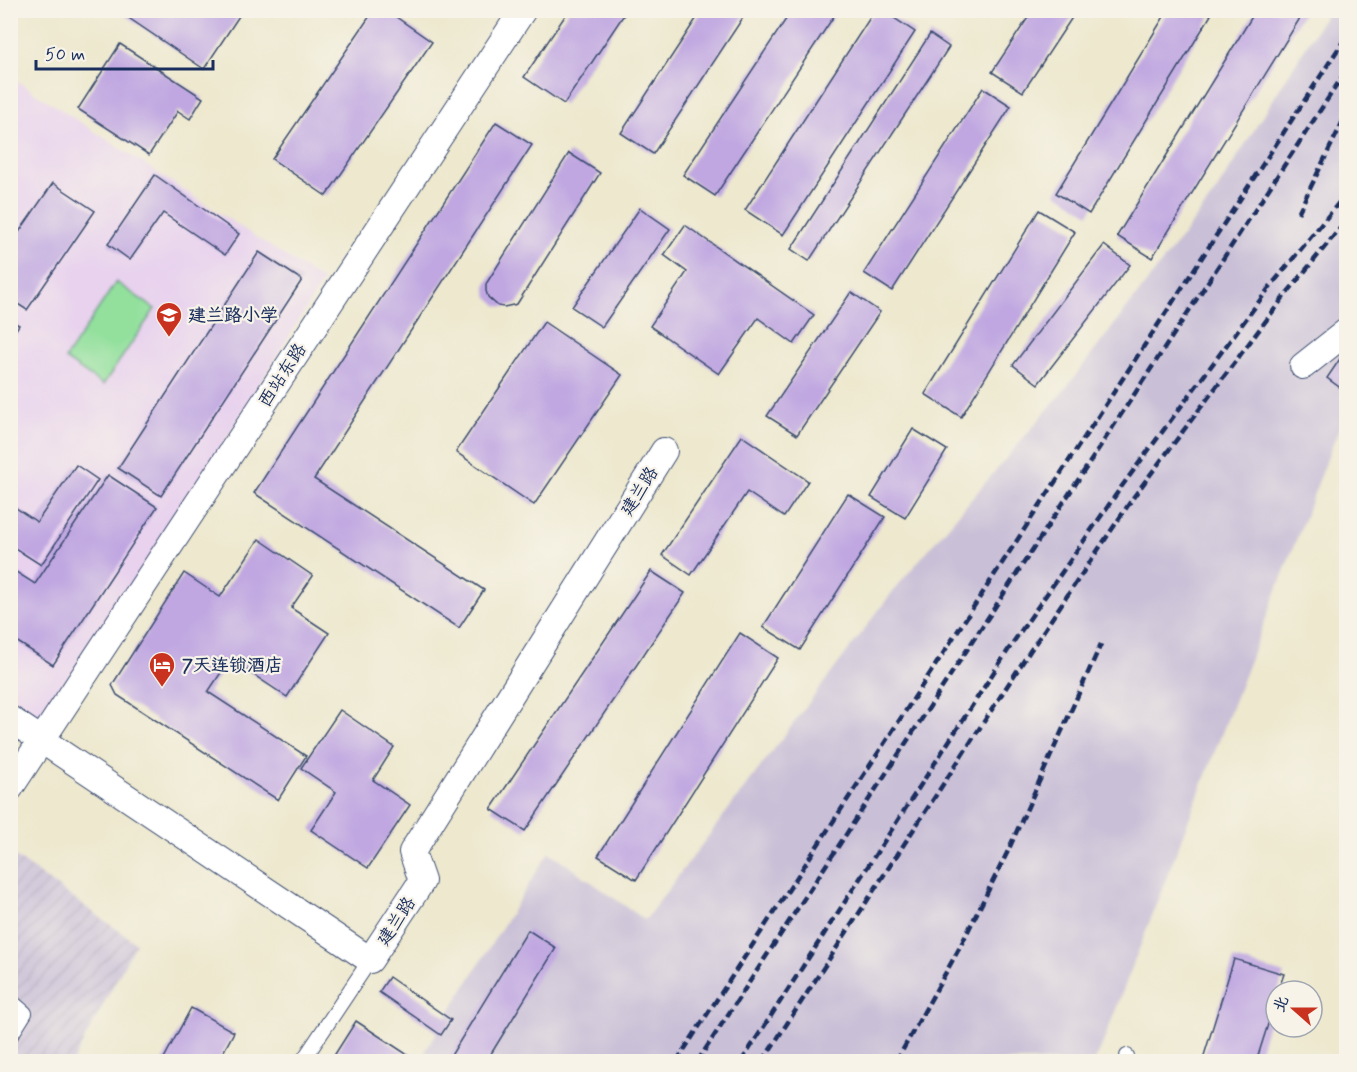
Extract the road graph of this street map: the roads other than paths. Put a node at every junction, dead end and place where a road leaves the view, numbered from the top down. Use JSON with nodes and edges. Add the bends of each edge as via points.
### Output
{"nodes":[{"id":1,"x":523,"y":10,"type":"edge"},
{"id":2,"x":1347,"y":332,"type":"edge"},
{"id":3,"x":1303,"y":366,"type":"dead end"},
{"id":4,"x":664,"y":451,"type":"dead end"},
{"id":5,"x":10,"y":718,"type":"edge"},
{"id":6,"x":41,"y":740,"type":"junction"},
{"id":7,"x":10,"y":788,"type":"edge"},
{"id":8,"x":370,"y":960,"type":"junction"},
{"id":9,"x":10,"y":1000,"type":"edge"},
{"id":10,"x":10,"y":1037,"type":"edge"},
{"id":11,"x":302,"y":1062,"type":"edge"}],
"edges":[{"from":1,"to":6,"type":"street","name":"西站东路"},
{"from":2,"to":3,"type":"street"},
{"from":4,"to":8,"type":"street","name":"建兰路","via":[[412,852],[422,882]]},
{"from":5,"to":6,"type":"street","name":"建兰路"},
{"from":6,"to":7,"type":"street","name":"西站东路"},
{"from":6,"to":8,"type":"street","name":"建兰路"},
{"from":8,"to":11,"type":"lane"},
{"from":9,"to":10,"type":"lane","via":[[25,1013]]}]}
